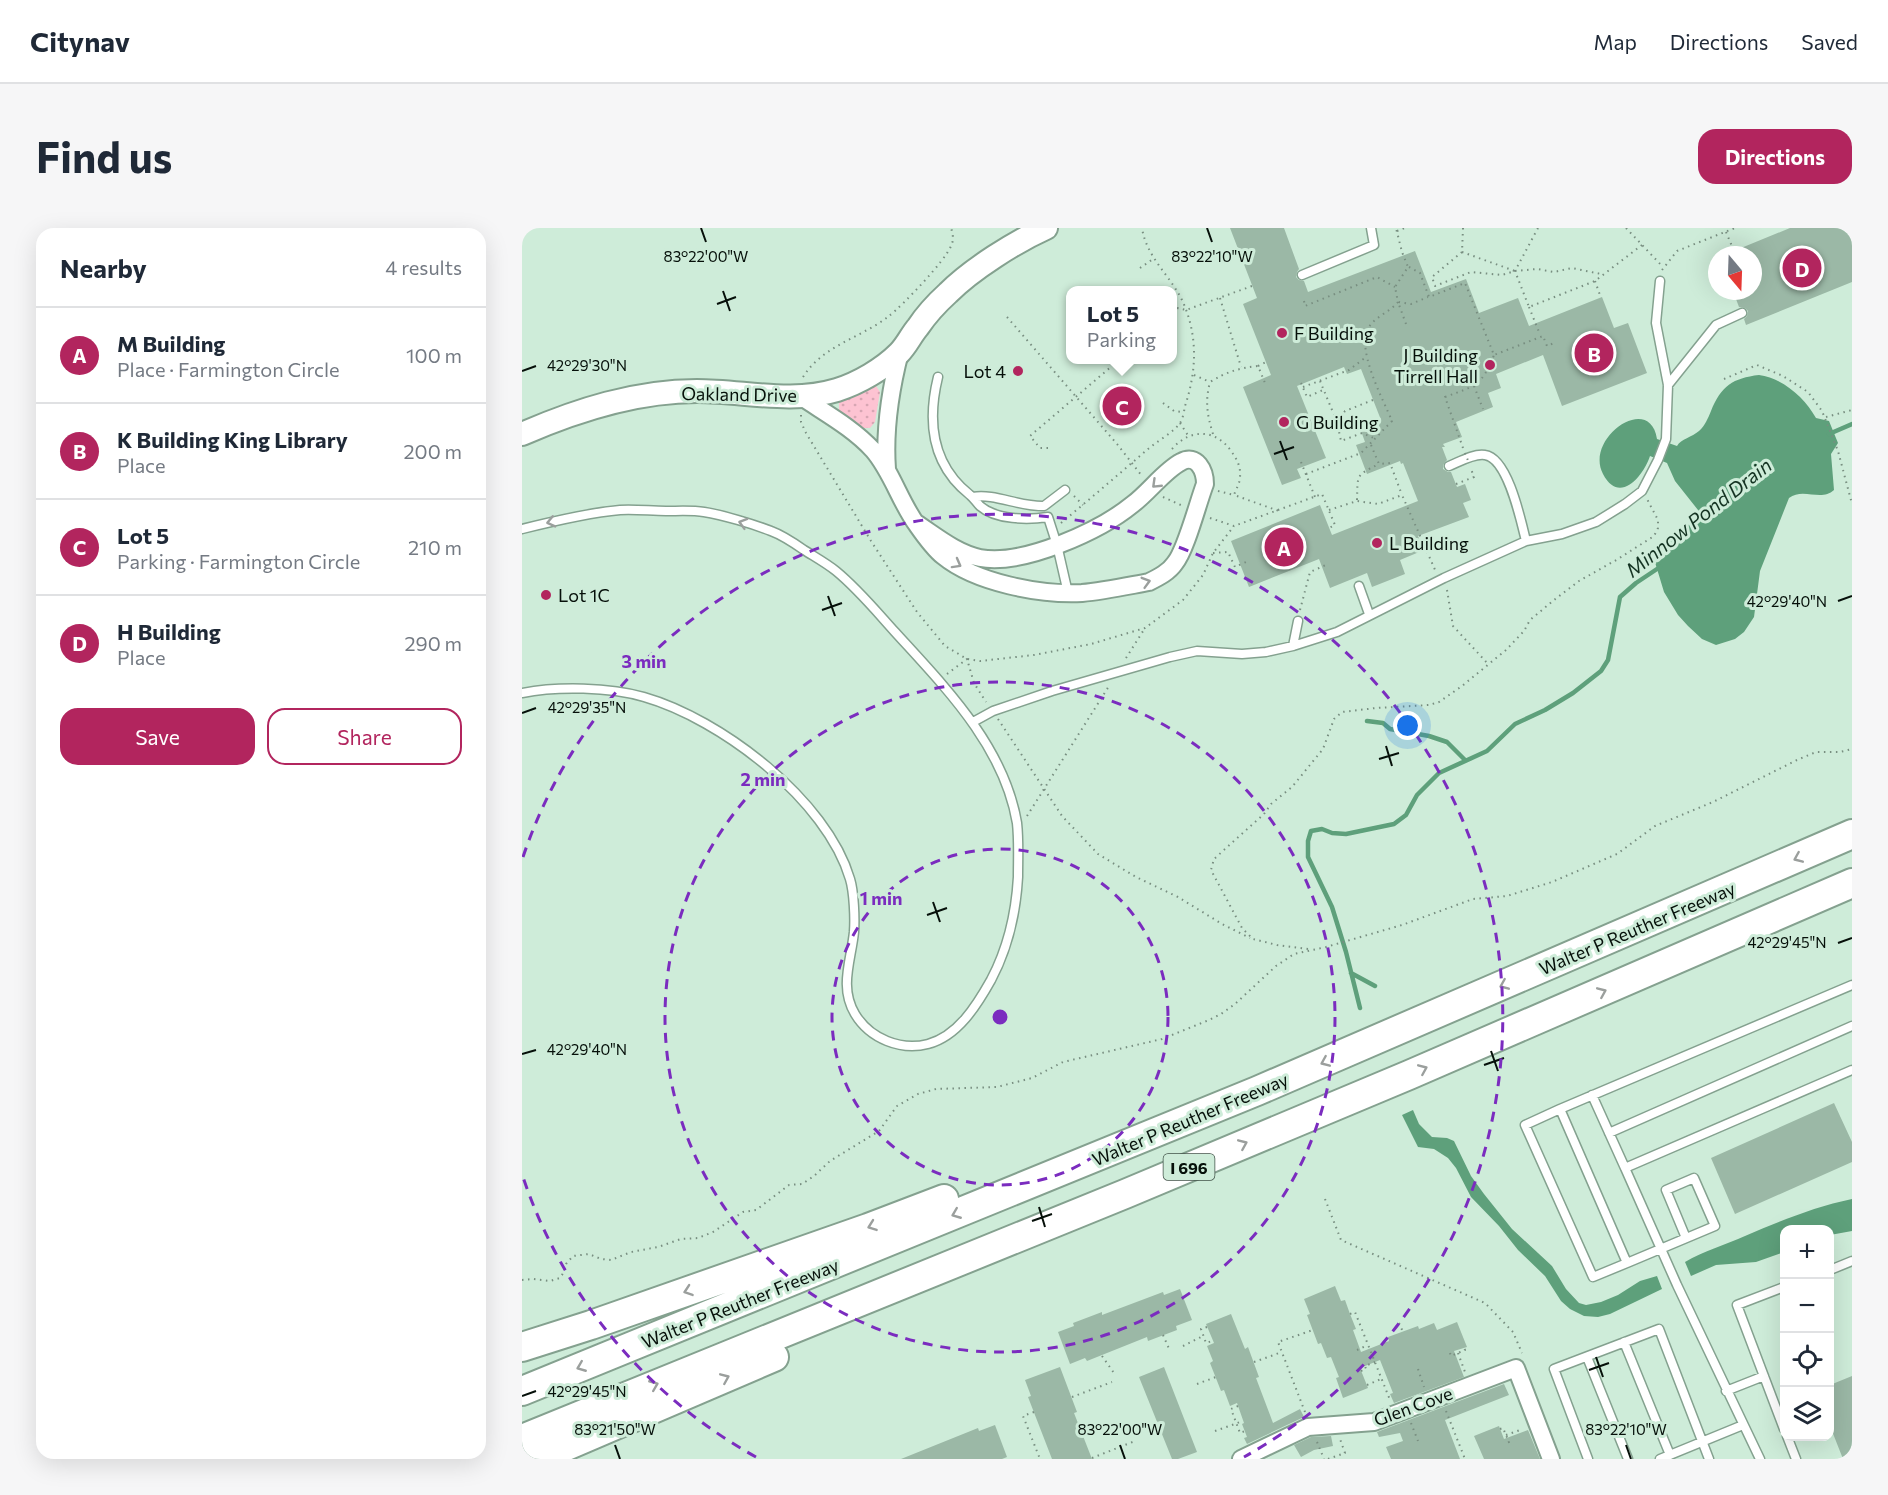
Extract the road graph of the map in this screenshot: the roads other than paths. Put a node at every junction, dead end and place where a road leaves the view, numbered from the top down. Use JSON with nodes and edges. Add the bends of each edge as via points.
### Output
{"nodes":[{"id":1,"x":1046,"y":228,"type":"edge"},
{"id":2,"x":1371,"y":228,"type":"edge"},
{"id":3,"x":1302,"y":275,"type":"dead end"},
{"id":4,"x":1660,"y":281,"type":"road end"},
{"id":5,"x":1742,"y":313,"type":"dead end"},
{"id":6,"x":900,"y":352,"type":"junction"},
{"id":7,"x":938,"y":377,"type":"dead end"},
{"id":8,"x":1668,"y":385,"type":"junction"},
{"id":9,"x":800,"y":396,"type":"junction"},
{"id":10,"x":522,"y":434,"type":"edge"},
{"id":11,"x":1449,"y":466,"type":"dead end"},
{"id":12,"x":887,"y":472,"type":"junction"},
{"id":13,"x":1065,"y":490,"type":"dead end"},
{"id":14,"x":973,"y":497,"type":"junction"},
{"id":15,"x":1044,"y":506,"type":"junction"},
{"id":16,"x":1048,"y":517,"type":"junction"},
{"id":17,"x":916,"y":524,"type":"junction"},
{"id":18,"x":522,"y":529,"type":"edge"},
{"id":19,"x":1526,"y":541,"type":"junction"},
{"id":20,"x":1057,"y":544,"type":"junction"},
{"id":21,"x":1359,"y":586,"type":"dead end"},
{"id":22,"x":1068,"y":593,"type":"junction"},
{"id":23,"x":1370,"y":614,"type":"junction"},
{"id":24,"x":1298,"y":621,"type":"road end"},
{"id":25,"x":1293,"y":646,"type":"junction"},
{"id":26,"x":522,"y":693,"type":"edge"},
{"id":27,"x":973,"y":722,"type":"junction"},
{"id":28,"x":1852,"y":834,"type":"edge"},
{"id":29,"x":1852,"y":883,"type":"edge"},
{"id":30,"x":1852,"y":985,"type":"edge"},
{"id":31,"x":1852,"y":1026,"type":"edge"},
{"id":32,"x":1852,"y":1070,"type":"edge"},
{"id":33,"x":1592,"y":1095,"type":"junction"},
{"id":34,"x":1560,"y":1109,"type":"junction"},
{"id":35,"x":1609,"y":1133,"type":"junction"},
{"id":36,"x":1088,"y":1161,"type":"junction"},
{"id":37,"x":1625,"y":1168,"type":"junction"},
{"id":38,"x":1125,"y":1194,"type":"junction"},
{"id":39,"x":1686,"y":1238,"type":"junction"},
{"id":40,"x":1660,"y":1249,"type":"junction"},
{"id":41,"x":1852,"y":1261,"type":"edge"},
{"id":42,"x":1627,"y":1263,"type":"junction"},
{"id":43,"x":1834,"y":1268,"type":"edge"},
{"id":44,"x":1780,"y":1289,"type":"edge"},
{"id":45,"x":1624,"y":1342,"type":"junction"},
{"id":46,"x":522,"y":1347,"type":"edge"},
{"id":47,"x":1587,"y":1357,"type":"junction"},
{"id":48,"x":1764,"y":1377,"type":"junction"},
{"id":49,"x":522,"y":1391,"type":"edge"},
{"id":50,"x":1726,"y":1391,"type":"junction"},
{"id":51,"x":1780,"y":1417,"type":"edge"},
{"id":52,"x":1743,"y":1425,"type":"junction"},
{"id":53,"x":522,"y":1439,"type":"edge"},
{"id":54,"x":1703,"y":1441,"type":"junction"},
{"id":55,"x":1789,"y":1441,"type":"edge"},
{"id":56,"x":1670,"y":1455,"type":"junction"},
{"id":57,"x":536,"y":1459,"type":"edge"},
{"id":58,"x":1242,"y":1459,"type":"edge"},
{"id":59,"x":1551,"y":1459,"type":"edge"},
{"id":60,"x":1588,"y":1459,"type":"edge"},
{"id":61,"x":1628,"y":1459,"type":"edge"},
{"id":62,"x":1660,"y":1459,"type":"edge"},
{"id":63,"x":1709,"y":1459,"type":"edge"},
{"id":64,"x":1760,"y":1459,"type":"edge"},
{"id":65,"x":1796,"y":1459,"type":"edge"}],
"edges":[{"from":1,"to":6,"type":"street","name":"Oakland Drive","via":[[995,256],[949,291]]},
{"from":2,"to":3,"type":"lane","via":[[1374,245]]},
{"from":4,"to":8,"type":"lane","via":[[1656,323]]},
{"from":5,"to":8,"type":"lane","via":[[1716,326]]},
{"from":6,"to":9,"type":"street","name":"Oakland Drive","via":[[851,384]]},
{"from":6,"to":12,"type":"street","via":[[886,424]]},
{"from":7,"to":14,"type":"lane","via":[[932,403],[939,454],[957,484]]},
{"from":8,"to":19,"type":"lane","via":[[1666,439],[1642,491],[1596,522]]},
{"from":9,"to":10,"type":"street","name":"Oakland Drive","via":[[693,391],[642,396],[570,414]]},
{"from":9,"to":12,"type":"street","via":[[860,437]]},
{"from":11,"to":19,"type":"lane","via":[[1485,454],[1495,459],[1503,470]]},
{"from":12,"to":17,"type":"street"},
{"from":13,"to":15,"type":"lane"},
{"from":14,"to":15,"type":"lane","via":[[984,494],[1023,505]]},
{"from":14,"to":16,"type":"lane","via":[[980,506],[998,514]]},
{"from":15,"to":16,"type":"lane"},
{"from":16,"to":20,"type":"lane"},
{"from":17,"to":20,"type":"street","via":[[956,549],[982,558],[1011,557]]},
{"from":17,"to":22,"type":"street","one_way":true,"via":[[944,557],[978,575],[1025,588]]},
{"from":27,"to":18,"type":"lane","one_way":true,"via":[[835,570],[774,532],[704,512],[625,510]]},
{"from":19,"to":23,"type":"lane"},
{"from":20,"to":22,"type":"lane"},
{"from":22,"to":20,"type":"street","one_way":true,"via":[[1149,582],[1171,567],[1180,556],[1205,484],[1201,466],[1190,459],[1179,462],[1110,521]]},
{"from":21,"to":23,"type":"lane"},
{"from":23,"to":25,"type":"lane","via":[[1337,632]]},
{"from":24,"to":25,"type":"lane"},
{"from":25,"to":27,"type":"lane","via":[[1242,654],[1197,651],[993,711]]},
{"from":26,"to":27,"type":"lane","via":[[586,689],[643,696],[716,729],[783,781],[835,843],[851,882],[854,931],[845,975],[855,1015],[873,1034],[888,1042],[919,1046],[947,1035],[969,1016],[997,969],[1017,903],[1019,846],[1010,796]]},
{"from":28,"to":36,"type":"highway","name":"Walter P Reuther Freeway","number":"I 696","one_way":true},
{"from":38,"to":29,"type":"highway","number":"I 696","one_way":true},
{"from":30,"to":33,"type":"lane"},
{"from":31,"to":35,"type":"lane"},
{"from":32,"to":37,"type":"lane"},
{"from":33,"to":34,"type":"lane"},
{"from":33,"to":35,"type":"lane"},
{"from":34,"to":42,"type":"lane"},
{"from":34,"to":42,"type":"lane","via":[[1526,1125],[1535,1146],[1593,1277]]},
{"from":35,"to":37,"type":"lane"},
{"from":36,"to":46,"type":"highway","one_way":true,"via":[[963,1191],[786,1257]]},
{"from":36,"to":49,"type":"highway","name":"Walter P Reuther Freeway","number":"I 696","one_way":true},
{"from":37,"to":40,"type":"lane"},
{"from":53,"to":38,"type":"highway","number":"I 696","one_way":true},
{"from":57,"to":38,"type":"highway","one_way":true,"via":[[865,1318]]},
{"from":39,"to":39,"type":"lane","via":[[1715,1226],[1694,1178],[1666,1190]]},
{"from":39,"to":40,"type":"lane"},
{"from":40,"to":42,"type":"lane"},
{"from":40,"to":50,"type":"lane"},
{"from":41,"to":43,"type":"lane"},
{"from":44,"to":48,"type":"lane","via":[[1737,1305]]},
{"from":45,"to":47,"type":"lane"},
{"from":45,"to":54,"type":"lane","via":[[1659,1329]]},
{"from":45,"to":56,"type":"lane"},
{"from":47,"to":60,"type":"lane","via":[[1554,1369]]},
{"from":47,"to":61,"type":"lane"},
{"from":48,"to":50,"type":"lane"},
{"from":48,"to":51,"type":"lane"},
{"from":50,"to":52,"type":"lane"},
{"from":52,"to":54,"type":"lane"},
{"from":52,"to":64,"type":"lane"},
{"from":54,"to":56,"type":"lane"},
{"from":54,"to":63,"type":"lane"},
{"from":55,"to":65,"type":"lane"},
{"from":56,"to":62,"type":"lane"},
{"from":58,"to":59,"type":"street","name":"Glen Cove","via":[[1311,1427],[1374,1422],[1470,1385],[1519,1360]]}]}
